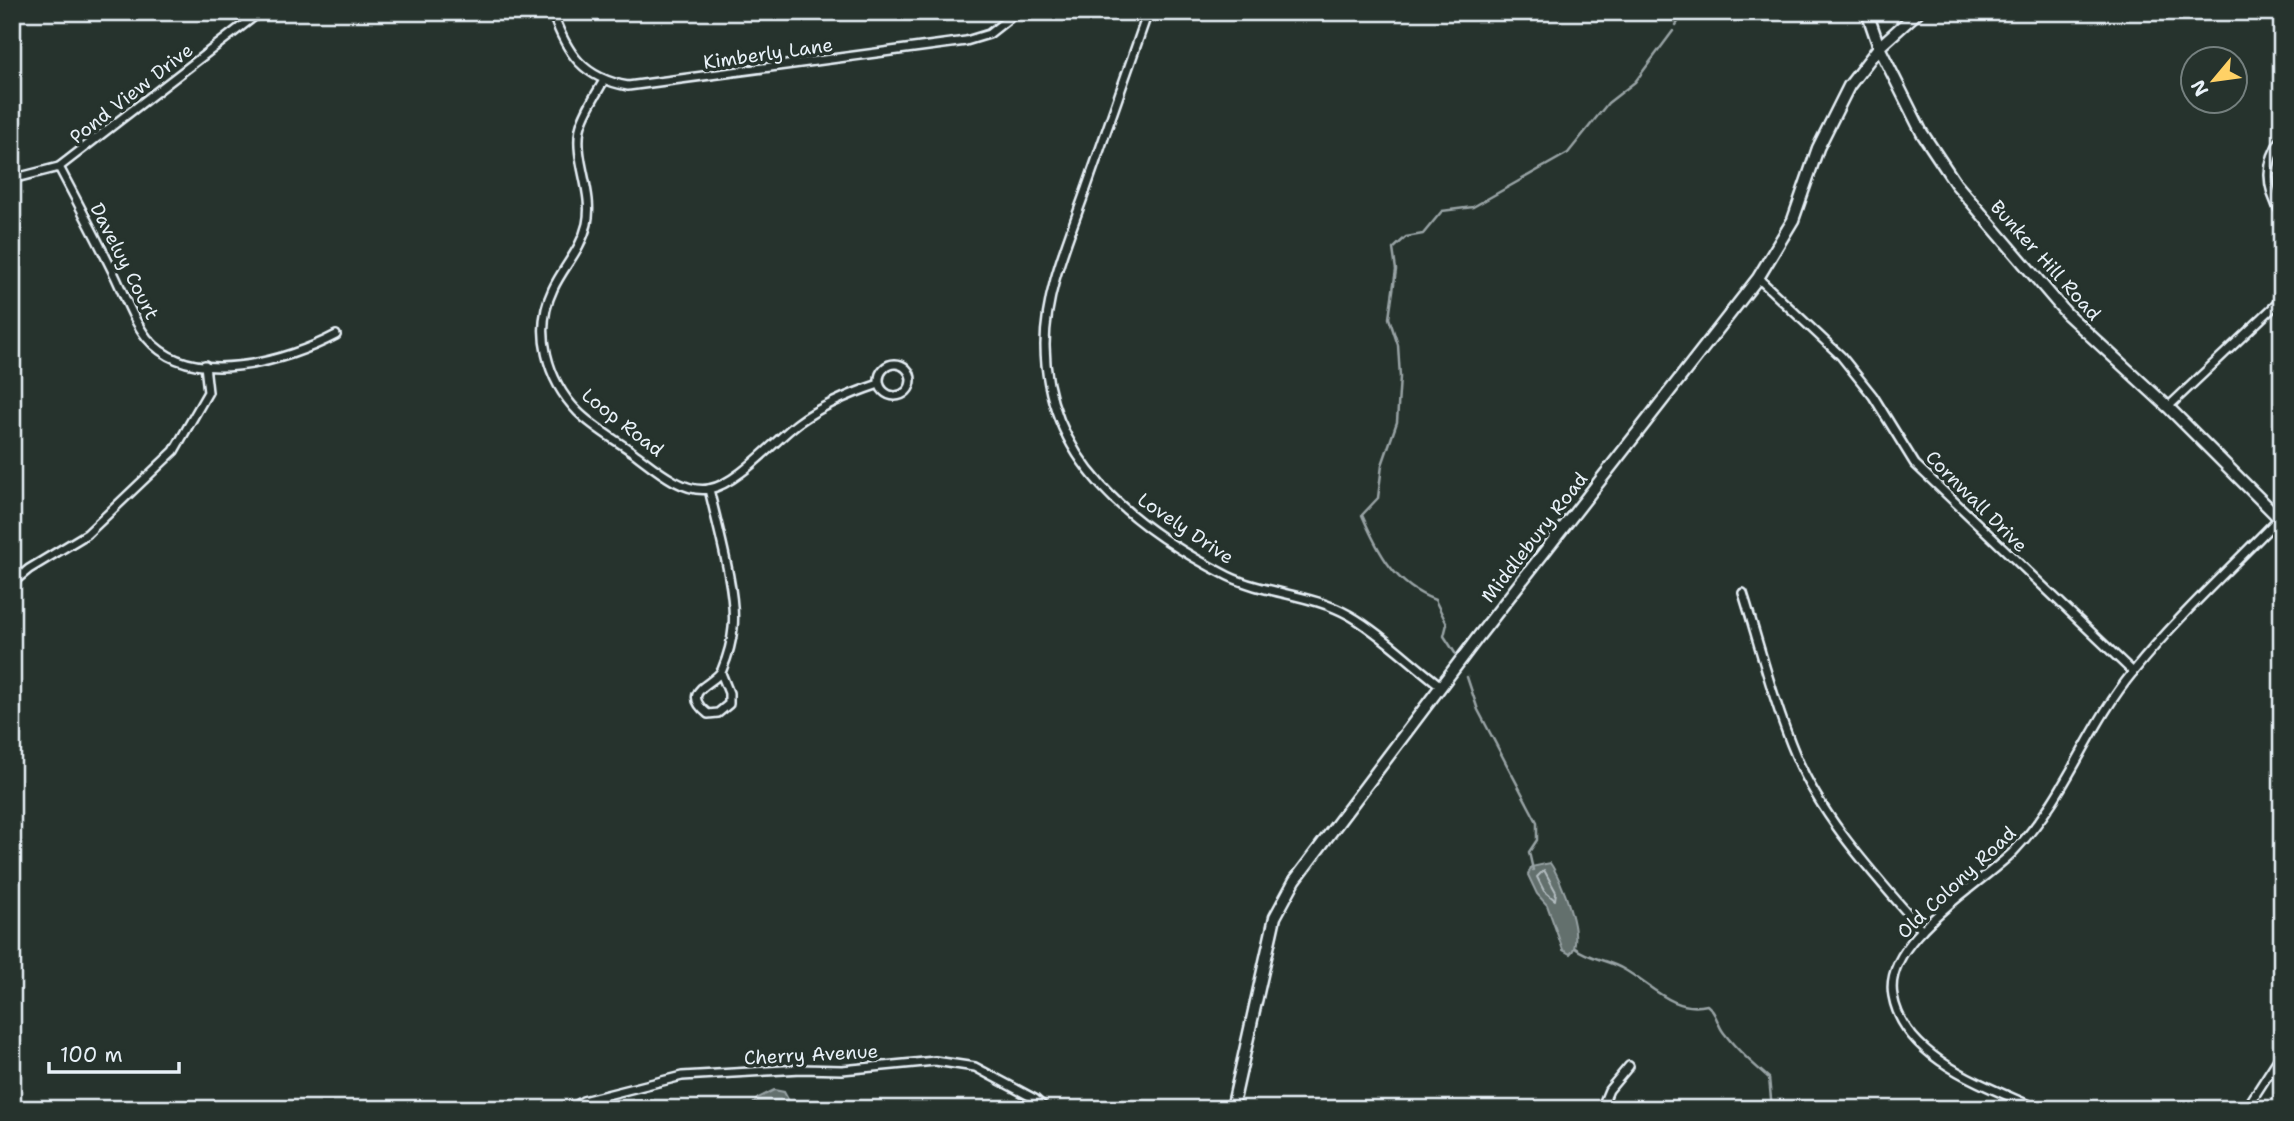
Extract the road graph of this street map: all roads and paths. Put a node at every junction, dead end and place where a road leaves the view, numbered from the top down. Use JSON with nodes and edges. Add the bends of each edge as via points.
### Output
{"nodes":[{"id":1,"x":260,"y":12,"type":"edge"},
{"id":2,"x":552,"y":12,"type":"edge"},
{"id":3,"x":1017,"y":12,"type":"edge"},
{"id":4,"x":1149,"y":12,"type":"edge"},
{"id":5,"x":1867,"y":12,"type":"edge"},
{"id":6,"x":1918,"y":12,"type":"edge"},
{"id":7,"x":1879,"y":47,"type":"junction"},
{"id":8,"x":603,"y":82,"type":"junction"},
{"id":9,"x":2282,"y":138,"type":"edge"},
{"id":10,"x":59,"y":167,"type":"junction"},
{"id":11,"x":12,"y":179,"type":"edge"},
{"id":12,"x":2282,"y":215,"type":"edge"},
{"id":13,"x":1758,"y":278,"type":"junction"},
{"id":14,"x":2282,"y":299,"type":"edge"},
{"id":15,"x":336,"y":335,"type":"dead end"},
{"id":16,"x":205,"y":365,"type":"junction"},
{"id":17,"x":880,"y":384,"type":"junction"},
{"id":18,"x":2168,"y":407,"type":"junction"},
{"id":19,"x":709,"y":489,"type":"junction"},
{"id":20,"x":2280,"y":519,"type":"edge"},
{"id":21,"x":12,"y":583,"type":"edge"},
{"id":22,"x":1744,"y":593,"type":"dead end"},
{"id":23,"x":2133,"y":672,"type":"junction"},
{"id":24,"x":721,"y":673,"type":"junction"},
{"id":25,"x":1441,"y":686,"type":"junction"},
{"id":26,"x":1922,"y":930,"type":"junction"},
{"id":27,"x":2282,"y":1053,"type":"edge"},
{"id":28,"x":1629,"y":1066,"type":"dead end"},
{"id":29,"x":570,"y":1109,"type":"edge"},
{"id":30,"x":1045,"y":1109,"type":"edge"},
{"id":31,"x":1232,"y":1109,"type":"edge"},
{"id":32,"x":1601,"y":1109,"type":"edge"},
{"id":33,"x":2038,"y":1109,"type":"edge"},
{"id":34,"x":2246,"y":1109,"type":"edge"}],
"edges":[{"from":1,"to":10,"type":"street","name":"Pond View Drive"},
{"from":2,"to":8,"type":"street","via":[[577,61]]},
{"from":3,"to":8,"type":"street","name":"Kimberly Lane","via":[[989,34],[967,41],[655,84]]},
{"from":4,"to":25,"type":"street","name":"Lovely Drive","via":[[1056,275],[1045,343],[1050,391],[1064,436],[1091,477],[1189,554],[1231,577],[1349,614]]},
{"from":5,"to":7,"type":"street","name":"Bunker Hill Road"},
{"from":6,"to":7,"type":"street","name":"Middlebury Road"},
{"from":7,"to":13,"type":"street","name":"Middlebury Road","via":[[1830,120],[1793,220]]},
{"from":7,"to":18,"type":"street","name":"Bunker Hill Road","via":[[1922,132],[1956,184],[2066,313]]},
{"from":8,"to":19,"type":"street","name":"Loop Road","via":[[580,127],[578,148],[589,205],[587,224],[581,243],[552,289],[545,313],[548,365],[579,413],[685,486]]},
{"from":9,"to":12,"type":"street","via":[[2267,171],[2270,194]]},
{"from":10,"to":11,"type":"street","name":"Pond View Drive"},
{"from":10,"to":16,"type":"street","name":"Daveluy Court","via":[[148,339],[189,364]]},
{"from":13,"to":23,"type":"street","name":"Cornwall Drive","via":[[1841,356],[1873,396],[1915,464]]},
{"from":13,"to":25,"type":"street","name":"Middlebury Road"},
{"from":14,"to":18,"type":"street"},
{"from":15,"to":16,"type":"street","name":"Daveluy Court","via":[[305,352],[263,362]]},
{"from":16,"to":21,"type":"street","via":[[208,392],[174,451],[87,534]]},
{"from":17,"to":17,"type":"street","via":[[885,393],[900,395],[908,390],[910,375],[904,366],[893,364],[880,373]]},
{"from":17,"to":19,"type":"street","via":[[798,423],[741,472]]},
{"from":18,"to":20,"type":"street","name":"Bunker Hill Road"},
{"from":19,"to":24,"type":"street","via":[[726,566],[733,627]]},
{"from":20,"to":23,"type":"street","name":"Old Colony Road"},
{"from":22,"to":26,"type":"street","via":[[1776,704],[1818,798],[1853,849]]},
{"from":23,"to":26,"type":"street","name":"Old Colony Road","via":[[2040,824],[2001,864]]},
{"from":24,"to":24,"type":"street","via":[[700,689],[697,697],[699,707],[708,713],[718,713],[729,704]]},
{"from":25,"to":31,"type":"street","name":"Middlebury Road","via":[[1295,880],[1276,917]]},
{"from":26,"to":33,"type":"street","name":"Old Colony Road","via":[[1901,955],[1894,974],[1892,995],[1903,1024],[1931,1055]]},
{"from":27,"to":34,"type":"street"},
{"from":28,"to":32,"type":"street","via":[[1609,1090]]},
{"from":29,"to":30,"type":"street","name":"Cherry Avenue","via":[[583,1101],[682,1076],[935,1061],[975,1067]]}]}
